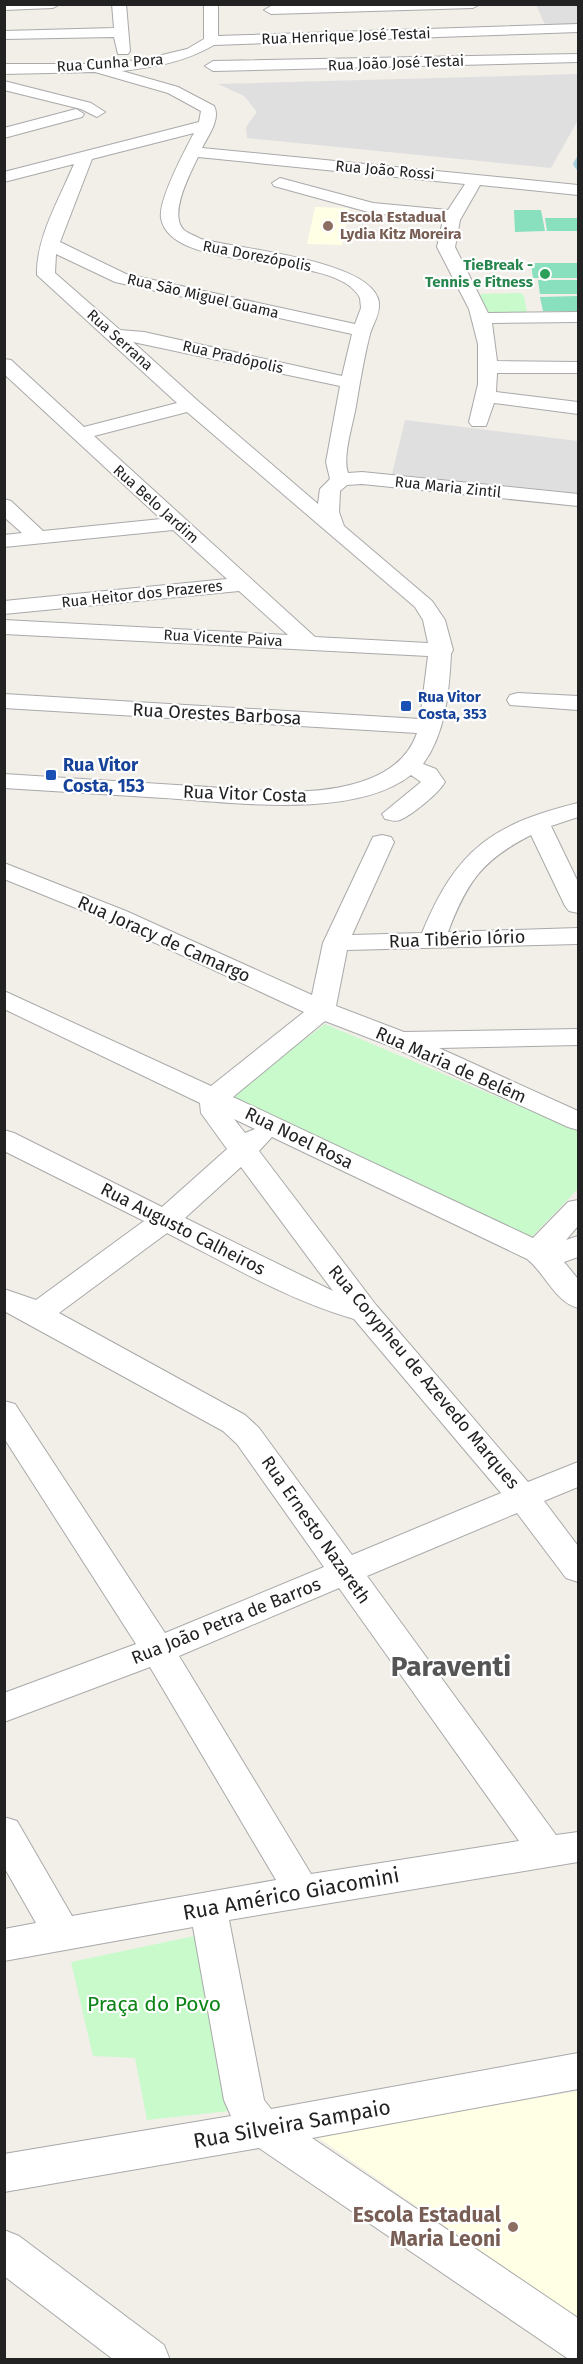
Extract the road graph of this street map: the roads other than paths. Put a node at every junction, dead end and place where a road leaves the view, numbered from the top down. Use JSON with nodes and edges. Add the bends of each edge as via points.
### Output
{"nodes":[{"id":1,"x":53,"y":4,"type":"edge"},
{"id":2,"x":119,"y":4,"type":"edge"},
{"id":3,"x":211,"y":4,"type":"edge"},
{"id":4,"x":473,"y":4,"type":"edge"},
{"id":5,"x":467,"y":5,"type":"edge"},
{"id":6,"x":4,"y":6,"type":"edge"},
{"id":7,"x":325,"y":7,"type":"edge"},
{"id":8,"x":271,"y":10,"type":"dead end"},
{"id":9,"x":579,"y":28,"type":"edge"},
{"id":10,"x":480,"y":31,"type":"junction"},
{"id":11,"x":120,"y":32,"type":"junction"},
{"id":12,"x":4,"y":35,"type":"edge"},
{"id":13,"x":335,"y":37,"type":"junction"},
{"id":14,"x":211,"y":41,"type":"junction"},
{"id":15,"x":579,"y":58,"type":"edge"},
{"id":16,"x":491,"y":60,"type":"junction"},
{"id":17,"x":213,"y":66,"type":"dead end"},
{"id":18,"x":4,"y":69,"type":"edge"},
{"id":19,"x":343,"y":69,"type":"junction"},
{"id":20,"x":128,"y":71,"type":"junction"},
{"id":21,"x":499,"y":74,"type":"dead end"},
{"id":22,"x":4,"y":85,"type":"edge"},
{"id":23,"x":206,"y":125,"type":"junction"},
{"id":24,"x":5,"y":132,"type":"edge"},
{"id":25,"x":192,"y":152,"type":"junction"},
{"id":26,"x":85,"y":156,"type":"junction"},
{"id":27,"x":4,"y":177,"type":"edge"},
{"id":28,"x":476,"y":179,"type":"junction"},
{"id":29,"x":280,"y":183,"type":"dead end"},
{"id":30,"x":579,"y":190,"type":"edge"},
{"id":31,"x":455,"y":216,"type":"junction"},
{"id":32,"x":51,"y":244,"type":"junction"},
{"id":33,"x":579,"y":317,"type":"edge"},
{"id":34,"x":481,"y":318,"type":"junction"},
{"id":35,"x":361,"y":331,"type":"junction"},
{"id":36,"x":115,"y":334,"type":"junction"},
{"id":37,"x":489,"y":367,"type":"junction"},
{"id":38,"x":579,"y":367,"type":"edge"},
{"id":39,"x":7,"y":369,"type":"edge"},
{"id":40,"x":350,"y":383,"type":"junction"},
{"id":41,"x":487,"y":397,"type":"junction"},
{"id":42,"x":190,"y":405,"type":"junction"},
{"id":43,"x":579,"y":408,"type":"edge"},
{"id":44,"x":478,"y":422,"type":"dead end"},
{"id":45,"x":79,"y":434,"type":"junction"},
{"id":46,"x":335,"y":489,"type":"junction"},
{"id":47,"x":288,"y":490,"type":"junction"},
{"id":48,"x":579,"y":500,"type":"edge"},
{"id":49,"x":4,"y":505,"type":"edge"},
{"id":50,"x":177,"y":523,"type":"junction"},
{"id":51,"x":331,"y":524,"type":"junction"},
{"id":52,"x":39,"y":538,"type":"junction"},
{"id":53,"x":4,"y":541,"type":"edge"},
{"id":54,"x":242,"y":584,"type":"junction"},
{"id":55,"x":43,"y":604,"type":"junction"},
{"id":56,"x":4,"y":608,"type":"edge"},
{"id":57,"x":4,"y":627,"type":"edge"},
{"id":58,"x":30,"y":628,"type":"junction"},
{"id":59,"x":309,"y":643,"type":"junction"},
{"id":60,"x":442,"y":650,"type":"junction"},
{"id":61,"x":518,"y":700,"type":"dead end"},
{"id":62,"x":4,"y":701,"type":"edge"},
{"id":63,"x":579,"y":703,"type":"edge"},
{"id":64,"x":430,"y":726,"type":"junction"},
{"id":65,"x":409,"y":766,"type":"junction"},
{"id":66,"x":4,"y":781,"type":"edge"},
{"id":67,"x":579,"y":810,"type":"edge"},
{"id":68,"x":394,"y":814,"type":"dead end"},
{"id":69,"x":537,"y":824,"type":"junction"},
{"id":70,"x":382,"y":842,"type":"dead end"},
{"id":71,"x":6,"y":873,"type":"edge"},
{"id":72,"x":579,"y":906,"type":"edge"},
{"id":73,"x":579,"y":936,"type":"edge"},
{"id":74,"x":432,"y":939,"type":"junction"},
{"id":75,"x":336,"y":943,"type":"junction"},
{"id":76,"x":4,"y":999,"type":"edge"},
{"id":77,"x":322,"y":1010,"type":"junction"},
{"id":78,"x":579,"y":1037,"type":"edge"},
{"id":79,"x":492,"y":1038,"type":"junction"},
{"id":80,"x":399,"y":1040,"type":"junction"},
{"id":81,"x":444,"y":1061,"type":"junction"},
{"id":82,"x":215,"y":1097,"type":"junction"},
{"id":83,"x":579,"y":1121,"type":"edge"},
{"id":84,"x":271,"y":1125,"type":"junction"},
{"id":85,"x":4,"y":1139,"type":"edge"},
{"id":86,"x":243,"y":1151,"type":"junction"},
{"id":87,"x":579,"y":1209,"type":"edge"},
{"id":88,"x":165,"y":1220,"type":"junction"},
{"id":89,"x":579,"y":1246,"type":"edge"},
{"id":90,"x":541,"y":1255,"type":"junction"},
{"id":91,"x":4,"y":1299,"type":"edge"},
{"id":92,"x":579,"y":1299,"type":"edge"},
{"id":93,"x":365,"y":1312,"type":"junction"},
{"id":94,"x":38,"y":1314,"type":"junction"},
{"id":95,"x":4,"y":1412,"type":"edge"},
{"id":96,"x":579,"y":1474,"type":"edge"},
{"id":97,"x":523,"y":1497,"type":"junction"},
{"id":98,"x":579,"y":1569,"type":"edge"},
{"id":99,"x":344,"y":1572,"type":"junction"},
{"id":100,"x":158,"y":1650,"type":"junction"},
{"id":101,"x":4,"y":1708,"type":"edge"},
{"id":102,"x":4,"y":1832,"type":"edge"},
{"id":103,"x":563,"y":1850,"type":"edge"},
{"id":104,"x":303,"y":1891,"type":"junction"},
{"id":105,"x":208,"y":1909,"type":"junction"},
{"id":106,"x":62,"y":1934,"type":"junction"},
{"id":107,"x":4,"y":1945,"type":"edge"},
{"id":108,"x":579,"y":2071,"type":"edge"},
{"id":109,"x":264,"y":2129,"type":"junction"},
{"id":110,"x":4,"y":2173,"type":"edge"},
{"id":111,"x":4,"y":2250,"type":"edge"},
{"id":112,"x":579,"y":2342,"type":"edge"},
{"id":113,"x":149,"y":2360,"type":"edge"}],
"edges":[{"from":1,"to":6,"type":"street"},
{"from":2,"to":11,"type":"street"},
{"from":3,"to":14,"type":"street"},
{"from":4,"to":5,"type":"street"},
{"from":5,"to":7,"type":"street"},
{"from":5,"to":10,"type":"street"},
{"from":7,"to":8,"type":"street"},
{"from":7,"to":13,"type":"street"},
{"from":9,"to":10,"type":"street","name":"Rua Henrique José Testai"},
{"from":10,"to":13,"type":"street","name":"Rua Henrique José Testai"},
{"from":10,"to":16,"type":"street"},
{"from":11,"to":12,"type":"street"},
{"from":11,"to":20,"type":"street"},
{"from":13,"to":14,"type":"street","name":"Rua Henrique José Testai"},
{"from":13,"to":19,"type":"street"},
{"from":14,"to":20,"type":"street","name":"Rua Cunha Pora","via":[[176,58]]},
{"from":15,"to":16,"type":"street","name":"Rua João José Testai"},
{"from":16,"to":19,"type":"street","name":"Rua João José Testai"},
{"from":16,"to":21,"type":"street"},
{"from":17,"to":19,"type":"street","name":"Rua João José Testai"},
{"from":18,"to":20,"type":"street","name":"Rua Cunha Pora","via":[[90,66]]},
{"from":20,"to":23,"type":"street","via":[[206,106],[210,113]]},
{"from":22,"to":24,"type":"street","via":[[63,101],[86,115]]},
{"from":23,"to":25,"type":"street","name":"Rua Dorezópolis"},
{"from":23,"to":26,"type":"street"},
{"from":25,"to":28,"type":"street","name":"Rua João Rossi"},
{"from":25,"to":35,"type":"street","name":"Rua Dorezópolis","via":[[169,218],[180,238],[203,246],[331,270],[352,279],[369,297],[370,308]]},
{"from":26,"to":27,"type":"street"},
{"from":26,"to":32,"type":"street","name":"Rua Serrana"},
{"from":28,"to":30,"type":"street","name":"Rua João Rossi"},
{"from":28,"to":31,"type":"street"},
{"from":29,"to":31,"type":"street","via":[[372,208]]},
{"from":31,"to":34,"type":"street","via":[[448,228],[447,247]]},
{"from":32,"to":35,"type":"street","name":"Rua São Miguel Guama","via":[[130,280]]},
{"from":32,"to":36,"type":"street","name":"Rua Serrana","via":[[46,275]]},
{"from":33,"to":34,"type":"street"},
{"from":34,"to":37,"type":"street"},
{"from":35,"to":40,"type":"street","name":"Rua Dorezópolis"},
{"from":36,"to":40,"type":"street","name":"Rua Pradópolis"},
{"from":36,"to":42,"type":"street","name":"Rua Serrana"},
{"from":37,"to":38,"type":"street"},
{"from":37,"to":41,"type":"street"},
{"from":39,"to":45,"type":"street","name":"Rua Belo Jardim"},
{"from":40,"to":46,"type":"street","name":"Rua Dorezópolis"},
{"from":41,"to":43,"type":"street"},
{"from":41,"to":44,"type":"street"},
{"from":42,"to":45,"type":"street"},
{"from":42,"to":47,"type":"street","name":"Rua Serrana"},
{"from":45,"to":50,"type":"street","name":"Rua Belo Jardim"},
{"from":46,"to":47,"type":"street","name":"Rua Serrana","via":[[308,496]]},
{"from":46,"to":48,"type":"street","name":"Rua Maria Zintil","via":[[362,478]]},
{"from":46,"to":51,"type":"street","via":[[328,514]]},
{"from":47,"to":51,"type":"street","name":"Rua Serrana"},
{"from":49,"to":52,"type":"street"},
{"from":50,"to":52,"type":"street"},
{"from":50,"to":54,"type":"street","name":"Rua Belo Jardim"},
{"from":51,"to":60,"type":"street","name":"Rua Vitor Costa","via":[[428,608]]},
{"from":52,"to":53,"type":"street"},
{"from":54,"to":55,"type":"street","name":"Rua Heitor dos Prazeres"},
{"from":54,"to":59,"type":"street","name":"Rua Belo Jardim"},
{"from":55,"to":56,"type":"street","name":"Rua Heitor dos Prazeres"},
{"from":55,"to":58,"type":"street","name":"Rua Heitor dos Prazeres","via":[[28,615]]},
{"from":57,"to":58,"type":"street","name":"Rua Vicente Paiva"},
{"from":58,"to":59,"type":"street","name":"Rua Vicente Paiva"},
{"from":59,"to":60,"type":"street","name":"Rua Vicente Paiva"},
{"from":60,"to":64,"type":"street","name":"Rua Vitor Costa"},
{"from":61,"to":63,"type":"street"},
{"from":62,"to":64,"type":"street","name":"Rua Orestes Barbosa"},
{"from":64,"to":65,"type":"street","name":"Rua Vitor Costa","via":[[423,748]]},
{"from":65,"to":66,"type":"street","name":"Rua Vitor Costa","via":[[367,788],[301,798]]},
{"from":65,"to":68,"type":"street","via":[[428,774],[433,782]]},
{"from":67,"to":69,"type":"street"},
{"from":69,"to":72,"type":"street"},
{"from":69,"to":74,"type":"street","via":[[496,846],[472,866],[457,884]]},
{"from":70,"to":75,"type":"street"},
{"from":71,"to":77,"type":"street","name":"Rua Joracy de Camargo","via":[[117,916]]},
{"from":73,"to":74,"type":"street","name":"Rua Tibério Iório"},
{"from":74,"to":75,"type":"street","name":"Rua Tibério Iório"},
{"from":75,"to":77,"type":"street"},
{"from":76,"to":82,"type":"street","name":"Rua Noel Rosa"},
{"from":77,"to":80,"type":"street","name":"Rua Maria de Belém"},
{"from":77,"to":82,"type":"street"},
{"from":78,"to":79,"type":"street"},
{"from":79,"to":80,"type":"street"},
{"from":79,"to":81,"type":"street"},
{"from":80,"to":81,"type":"street","name":"Rua Maria de Belém"},
{"from":81,"to":83,"type":"street","name":"Rua Maria de Belém"},
{"from":82,"to":84,"type":"street","name":"Rua Noel Rosa"},
{"from":82,"to":86,"type":"street","name":"Rua Corypheu de Azevedo Marques","via":[[215,1113]]},
{"from":84,"to":86,"type":"street"},
{"from":84,"to":90,"type":"street","name":"Rua Noel Rosa"},
{"from":85,"to":88,"type":"street","name":"Rua Augusto Calheiros"},
{"from":86,"to":88,"type":"street"},
{"from":86,"to":93,"type":"street","name":"Rua Corypheu de Azevedo Marques"},
{"from":87,"to":90,"type":"street"},
{"from":88,"to":93,"type":"street","name":"Rua Augusto Calheiros","via":[[303,1290]]},
{"from":88,"to":94,"type":"street"},
{"from":89,"to":90,"type":"street"},
{"from":90,"to":92,"type":"street","name":"Rua Noel Rosa"},
{"from":91,"to":94,"type":"street","name":"Rua Ernesto Nazareth"},
{"from":93,"to":97,"type":"street","name":"Rua Corypheu de Azevedo Marques"},
{"from":94,"to":99,"type":"street","name":"Rua Ernesto Nazareth","via":[[234,1423],[259,1447]]},
{"from":95,"to":100,"type":"street"},
{"from":96,"to":97,"type":"street","name":"Rua João Petra de Barros"},
{"from":97,"to":98,"type":"street","name":"Rua Corypheu de Azevedo Marques"},
{"from":97,"to":99,"type":"street","name":"Rua João Petra de Barros"},
{"from":99,"to":100,"type":"street","name":"Rua João Petra de Barros"},
{"from":99,"to":103,"type":"street","name":"Rua Ernesto Nazareth"},
{"from":100,"to":101,"type":"street","name":"Rua João Petra de Barros"},
{"from":100,"to":104,"type":"street"},
{"from":102,"to":106,"type":"street"},
{"from":103,"to":104,"type":"street","name":"Rua Américo Giacomini"},
{"from":104,"to":105,"type":"street","name":"Rua Américo Giacomini"},
{"from":105,"to":106,"type":"street","name":"Rua Américo Giacomini"},
{"from":105,"to":109,"type":"street","via":[[244,2100],[252,2118]]},
{"from":106,"to":107,"type":"street","name":"Rua Américo Giacomini"},
{"from":108,"to":109,"type":"street","name":"Rua Silveira Sampaio"},
{"from":109,"to":110,"type":"street","name":"Rua Silveira Sampaio"},
{"from":109,"to":112,"type":"street"},
{"from":111,"to":113,"type":"street"}]}
